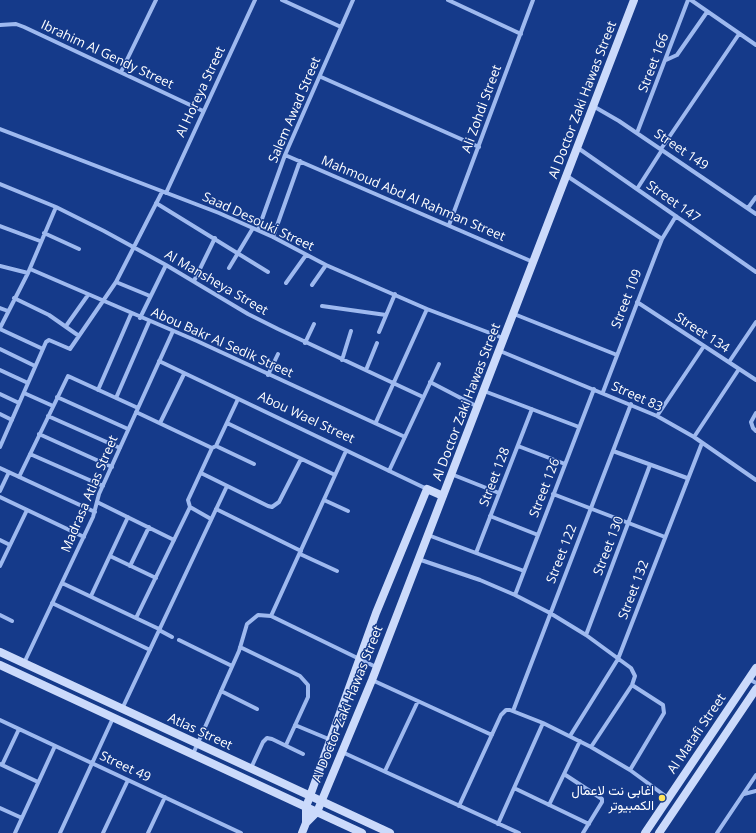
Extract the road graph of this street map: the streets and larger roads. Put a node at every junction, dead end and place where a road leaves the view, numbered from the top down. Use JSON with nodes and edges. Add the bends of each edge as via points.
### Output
{"nodes":[{"id":1,"x":156,"y":0,"type":"edge"},
{"id":2,"x":255,"y":0,"type":"edge"},
{"id":3,"x":282,"y":0,"type":"edge"},
{"id":4,"x":353,"y":0,"type":"edge"},
{"id":5,"x":448,"y":0,"type":"edge"},
{"id":6,"x":533,"y":0,"type":"edge"},
{"id":7,"x":634,"y":0,"type":"edge"},
{"id":8,"x":690,"y":0,"type":"edge"},
{"id":9,"x":700,"y":0,"type":"edge"},
{"id":10,"x":697,"y":5,"type":"junction"},
{"id":11,"x":707,"y":12,"type":"junction"},
{"id":12,"x":0,"y":25,"type":"edge"},
{"id":13,"x":340,"y":27,"type":"junction"},
{"id":14,"x":521,"y":34,"type":"junction"},
{"id":15,"x":739,"y":34,"type":"junction"},
{"id":16,"x":756,"y":45,"type":"edge"},
{"id":17,"x":666,"y":60,"type":"junction"},
{"id":18,"x":121,"y":72,"type":"junction"},
{"id":19,"x":321,"y":77,"type":"junction"},
{"id":20,"x":593,"y":106,"type":"junction"},
{"id":21,"x":203,"y":111,"type":"junction"},
{"id":22,"x":1,"y":131,"type":"edge"},
{"id":23,"x":637,"y":133,"type":"junction"},
{"id":24,"x":480,"y":147,"type":"junction"},
{"id":25,"x":578,"y":148,"type":"junction"},
{"id":26,"x":662,"y":149,"type":"junction"},
{"id":27,"x":285,"y":155,"type":"junction"},
{"id":28,"x":300,"y":161,"type":"junction"},
{"id":29,"x":567,"y":176,"type":"junction"},
{"id":30,"x":0,"y":184,"type":"edge"},
{"id":31,"x":637,"y":189,"type":"junction"},
{"id":32,"x":164,"y":193,"type":"junction"},
{"id":33,"x":756,"y":197,"type":"edge"},
{"id":34,"x":156,"y":203,"type":"junction"},
{"id":35,"x":56,"y":207,"type":"junction"},
{"id":36,"x":748,"y":208,"type":"junction"},
{"id":37,"x":756,"y":214,"type":"edge"},
{"id":38,"x":676,"y":216,"type":"junction"},
{"id":39,"x":449,"y":225,"type":"junction"},
{"id":40,"x":0,"y":226,"type":"edge"},
{"id":41,"x":253,"y":228,"type":"junction"},
{"id":42,"x":258,"y":230,"type":"junction"},
{"id":43,"x":44,"y":233,"type":"junction"},
{"id":44,"x":273,"y":237,"type":"junction"},
{"id":45,"x":215,"y":238,"type":"junction"},
{"id":46,"x":662,"y":240,"type":"junction"},
{"id":47,"x":40,"y":242,"type":"junction"},
{"id":48,"x":134,"y":247,"type":"junction"},
{"id":49,"x":79,"y":250,"type":"dead end"},
{"id":50,"x":238,"y":252,"type":"junction"},
{"id":51,"x":306,"y":255,"type":"junction"},
{"id":52,"x":533,"y":262,"type":"junction"},
{"id":53,"x":166,"y":264,"type":"junction"},
{"id":54,"x":326,"y":264,"type":"junction"},
{"id":55,"x":0,"y":266,"type":"edge"},
{"id":56,"x":229,"y":268,"type":"dead end"},
{"id":57,"x":29,"y":271,"type":"junction"},
{"id":58,"x":268,"y":272,"type":"dead end"},
{"id":59,"x":756,"y":272,"type":"edge"},
{"id":60,"x":194,"y":281,"type":"junction"},
{"id":61,"x":116,"y":282,"type":"junction"},
{"id":62,"x":286,"y":283,"type":"dead end"},
{"id":63,"x":312,"y":285,"type":"dead end"},
{"id":64,"x":395,"y":294,"type":"junction"},
{"id":65,"x":88,"y":295,"type":"junction"},
{"id":66,"x":150,"y":296,"type":"junction"},
{"id":67,"x":14,"y":298,"type":"junction"},
{"id":68,"x":103,"y":302,"type":"junction"},
{"id":69,"x":637,"y":302,"type":"junction"},
{"id":70,"x":322,"y":306,"type":"dead end"},
{"id":71,"x":0,"y":308,"type":"edge"},
{"id":72,"x":427,"y":309,"type":"junction"},
{"id":73,"x":8,"y":311,"type":"junction"},
{"id":74,"x":131,"y":314,"type":"junction"},
{"id":75,"x":514,"y":314,"type":"junction"},
{"id":76,"x":386,"y":315,"type":"junction"},
{"id":77,"x":140,"y":318,"type":"junction"},
{"id":78,"x":149,"y":322,"type":"junction"},
{"id":79,"x":756,"y":322,"type":"edge"},
{"id":80,"x":314,"y":324,"type":"dead end"},
{"id":81,"x":66,"y":326,"type":"junction"},
{"id":82,"x":0,"y":329,"type":"edge"},
{"id":83,"x":173,"y":331,"type":"junction"},
{"id":84,"x":351,"y":331,"type":"dead end"},
{"id":85,"x":379,"y":332,"type":"dead end"},
{"id":86,"x":79,"y":336,"type":"junction"},
{"id":87,"x":504,"y":339,"type":"junction"},
{"id":88,"x":305,"y":343,"type":"junction"},
{"id":89,"x":377,"y":343,"type":"dead end"},
{"id":90,"x":704,"y":346,"type":"junction"},
{"id":91,"x":0,"y":349,"type":"edge"},
{"id":92,"x":43,"y":349,"type":"junction"},
{"id":93,"x":500,"y":350,"type":"junction"},
{"id":94,"x":278,"y":354,"type":"dead end"},
{"id":95,"x":617,"y":355,"type":"junction"},
{"id":96,"x":342,"y":360,"type":"junction"},
{"id":97,"x":159,"y":362,"type":"junction"},
{"id":98,"x":729,"y":362,"type":"junction"},
{"id":99,"x":439,"y":364,"type":"dead end"},
{"id":100,"x":35,"y":366,"type":"junction"},
{"id":101,"x":739,"y":369,"type":"junction"},
{"id":102,"x":0,"y":370,"type":"edge"},
{"id":103,"x":366,"y":370,"type":"junction"},
{"id":104,"x":184,"y":374,"type":"junction"},
{"id":105,"x":268,"y":375,"type":"junction"},
{"id":106,"x":756,"y":380,"type":"edge"},
{"id":107,"x":430,"y":382,"type":"junction"},
{"id":108,"x":28,"y":383,"type":"junction"},
{"id":109,"x":393,"y":383,"type":"junction"},
{"id":110,"x":594,"y":388,"type":"junction"},
{"id":111,"x":98,"y":390,"type":"junction"},
{"id":112,"x":484,"y":391,"type":"junction"},
{"id":113,"x":602,"y":392,"type":"junction"},
{"id":114,"x":24,"y":393,"type":"junction"},
{"id":115,"x":0,"y":394,"type":"edge"},
{"id":116,"x":57,"y":397,"type":"junction"},
{"id":117,"x":116,"y":398,"type":"junction"},
{"id":118,"x":423,"y":398,"type":"junction"},
{"id":119,"x":238,"y":399,"type":"junction"},
{"id":120,"x":19,"y":403,"type":"junction"},
{"id":121,"x":631,"y":404,"type":"junction"},
{"id":122,"x":53,"y":406,"type":"junction"},
{"id":123,"x":478,"y":407,"type":"junction"},
{"id":124,"x":532,"y":409,"type":"junction"},
{"id":125,"x":137,"y":410,"type":"junction"},
{"id":126,"x":756,"y":413,"type":"edge"},
{"id":127,"x":0,"y":414,"type":"edge"},
{"id":128,"x":48,"y":416,"type":"junction"},
{"id":129,"x":657,"y":416,"type":"junction"},
{"id":130,"x":12,"y":420,"type":"junction"},
{"id":131,"x":376,"y":422,"type":"junction"},
{"id":132,"x":227,"y":423,"type":"junction"},
{"id":133,"x":160,"y":424,"type":"junction"},
{"id":134,"x":579,"y":427,"type":"junction"},
{"id":135,"x":128,"y":429,"type":"junction"},
{"id":136,"x":756,"y":431,"type":"edge"},
{"id":137,"x":39,"y":434,"type":"junction"},
{"id":138,"x":405,"y":437,"type":"junction"},
{"id":139,"x":694,"y":437,"type":"junction"},
{"id":140,"x":1,"y":440,"type":"edge"},
{"id":141,"x":702,"y":443,"type":"junction"},
{"id":142,"x":518,"y":446,"type":"junction"},
{"id":143,"x":0,"y":447,"type":"edge"},
{"id":144,"x":214,"y":447,"type":"junction"},
{"id":145,"x":120,"y":448,"type":"junction"},
{"id":146,"x":346,"y":451,"type":"junction"},
{"id":147,"x":613,"y":451,"type":"junction"},
{"id":148,"x":30,"y":454,"type":"junction"},
{"id":149,"x":301,"y":459,"type":"junction"},
{"id":150,"x":254,"y":464,"type":"dead end"},
{"id":151,"x":565,"y":464,"type":"junction"},
{"id":152,"x":650,"y":465,"type":"junction"},
{"id":153,"x":112,"y":467,"type":"junction"},
{"id":154,"x":0,"y":468,"type":"edge"},
{"id":155,"x":389,"y":471,"type":"junction"},
{"id":156,"x":9,"y":472,"type":"junction"},
{"id":157,"x":201,"y":473,"type":"junction"},
{"id":158,"x":451,"y":474,"type":"junction"},
{"id":159,"x":335,"y":475,"type":"junction"},
{"id":160,"x":19,"y":477,"type":"junction"},
{"id":161,"x":688,"y":478,"type":"junction"},
{"id":162,"x":756,"y":480,"type":"edge"},
{"id":163,"x":103,"y":486,"type":"junction"},
{"id":164,"x":227,"y":486,"type":"junction"},
{"id":165,"x":426,"y":489,"type":"junction"},
{"id":166,"x":0,"y":491,"type":"edge"},
{"id":167,"x":499,"y":493,"type":"junction"},
{"id":168,"x":553,"y":494,"type":"junction"},
{"id":169,"x":443,"y":496,"type":"junction"},
{"id":170,"x":0,"y":497,"type":"edge"},
{"id":171,"x":324,"y":500,"type":"junction"},
{"id":172,"x":97,"y":502,"type":"junction"},
{"id":173,"x":190,"y":508,"type":"junction"},
{"id":174,"x":590,"y":509,"type":"junction"},
{"id":175,"x":27,"y":510,"type":"junction"},
{"id":176,"x":216,"y":510,"type":"junction"},
{"id":177,"x":348,"y":511,"type":"dead end"},
{"id":178,"x":95,"y":512,"type":"junction"},
{"id":179,"x":490,"y":516,"type":"junction"},
{"id":180,"x":128,"y":517,"type":"junction"},
{"id":181,"x":211,"y":519,"type":"junction"},
{"id":182,"x":628,"y":523,"type":"junction"},
{"id":183,"x":149,"y":527,"type":"junction"},
{"id":184,"x":428,"y":535,"type":"junction"},
{"id":185,"x":538,"y":535,"type":"junction"},
{"id":186,"x":84,"y":537,"type":"junction"},
{"id":187,"x":665,"y":537,"type":"junction"},
{"id":188,"x":0,"y":540,"type":"edge"},
{"id":189,"x":174,"y":540,"type":"junction"},
{"id":190,"x":10,"y":545,"type":"junction"},
{"id":191,"x":301,"y":552,"type":"junction"},
{"id":192,"x":476,"y":553,"type":"junction"},
{"id":193,"x":110,"y":556,"type":"junction"},
{"id":194,"x":418,"y":559,"type":"junction"},
{"id":195,"x":0,"y":566,"type":"edge"},
{"id":196,"x":130,"y":566,"type":"junction"},
{"id":197,"x":337,"y":571,"type":"dead end"},
{"id":198,"x":524,"y":571,"type":"junction"},
{"id":199,"x":156,"y":578,"type":"junction"},
{"id":200,"x":62,"y":583,"type":"junction"},
{"id":201,"x":515,"y":595,"type":"junction"},
{"id":202,"x":90,"y":596,"type":"junction"},
{"id":203,"x":52,"y":603,"type":"junction"},
{"id":204,"x":550,"y":613,"type":"junction"},
{"id":205,"x":0,"y":615,"type":"edge"},
{"id":206,"x":271,"y":616,"type":"junction"},
{"id":207,"x":136,"y":618,"type":"junction"},
{"id":208,"x":12,"y":621,"type":"dead end"},
{"id":209,"x":159,"y":630,"type":"junction"},
{"id":210,"x":586,"y":635,"type":"junction"},
{"id":211,"x":172,"y":637,"type":"dead end"},
{"id":212,"x":179,"y":640,"type":"dead end"},
{"id":213,"x":240,"y":647,"type":"junction"},
{"id":214,"x":150,"y":650,"type":"junction"},
{"id":215,"x":0,"y":652,"type":"edge"},
{"id":216,"x":618,"y":659,"type":"junction"},
{"id":217,"x":360,"y":660,"type":"junction"},
{"id":218,"x":24,"y":663,"type":"junction"},
{"id":219,"x":0,"y":664,"type":"edge"},
{"id":220,"x":232,"y":666,"type":"junction"},
{"id":221,"x":376,"y":668,"type":"junction"},
{"id":222,"x":756,"y":668,"type":"edge"},
{"id":223,"x":372,"y":680,"type":"junction"},
{"id":224,"x":752,"y":681,"type":"edge"},
{"id":225,"x":632,"y":685,"type":"junction"},
{"id":226,"x":756,"y":688,"type":"edge"},
{"id":227,"x":221,"y":691,"type":"junction"},
{"id":228,"x":103,"y":700,"type":"junction"},
{"id":229,"x":418,"y":701,"type":"junction"},
{"id":230,"x":122,"y":709,"type":"junction"},
{"id":231,"x":257,"y":709,"type":"dead end"},
{"id":232,"x":99,"y":710,"type":"junction"},
{"id":233,"x":513,"y":711,"type":"junction"},
{"id":234,"x":113,"y":718,"type":"junction"},
{"id":235,"x":0,"y":720,"type":"edge"},
{"id":236,"x":543,"y":723,"type":"junction"},
{"id":237,"x":296,"y":725,"type":"junction"},
{"id":238,"x":19,"y":729,"type":"junction"},
{"id":239,"x":492,"y":735,"type":"junction"},
{"id":240,"x":570,"y":736,"type":"junction"},
{"id":241,"x":331,"y":740,"type":"junction"},
{"id":242,"x":580,"y":742,"type":"junction"},
{"id":243,"x":197,"y":744,"type":"junction"},
{"id":244,"x":286,"y":745,"type":"junction"},
{"id":245,"x":55,"y":746,"type":"junction"},
{"id":246,"x":591,"y":747,"type":"junction"},
{"id":247,"x":342,"y":752,"type":"junction"},
{"id":248,"x":192,"y":754,"type":"junction"},
{"id":249,"x":303,"y":754,"type":"dead end"},
{"id":250,"x":92,"y":763,"type":"junction"},
{"id":251,"x":1,"y":764,"type":"edge"},
{"id":252,"x":250,"y":768,"type":"junction"},
{"id":253,"x":630,"y":770,"type":"junction"},
{"id":254,"x":384,"y":771,"type":"junction"},
{"id":255,"x":564,"y":774,"type":"junction"},
{"id":256,"x":756,"y":775,"type":"edge"},
{"id":257,"x":128,"y":780,"type":"junction"},
{"id":258,"x":38,"y":782,"type":"junction"},
{"id":259,"x":514,"y":788,"type":"junction"},
{"id":260,"x":756,"y":790,"type":"edge"},
{"id":261,"x":743,"y":794,"type":"junction"},
{"id":262,"x":310,"y":796,"type":"junction"},
{"id":263,"x":165,"y":797,"type":"junction"},
{"id":264,"x":668,"y":798,"type":"junction"},
{"id":265,"x":322,"y":802,"type":"junction"},
{"id":266,"x":549,"y":805,"type":"junction"},
{"id":267,"x":459,"y":806,"type":"junction"},
{"id":268,"x":306,"y":807,"type":"junction"},
{"id":269,"x":0,"y":808,"type":"edge"},
{"id":270,"x":317,"y":812,"type":"junction"},
{"id":271,"x":22,"y":818,"type":"junction"},
{"id":272,"x":306,"y":823,"type":"junction"},
{"id":273,"x":498,"y":824,"type":"junction"},
{"id":274,"x":589,"y":824,"type":"junction"},
{"id":275,"x":15,"y":833,"type":"edge"},
{"id":276,"x":60,"y":833,"type":"edge"},
{"id":277,"x":103,"y":833,"type":"edge"},
{"id":278,"x":148,"y":833,"type":"edge"},
{"id":279,"x":241,"y":833,"type":"edge"},
{"id":280,"x":302,"y":833,"type":"edge"},
{"id":281,"x":362,"y":833,"type":"edge"},
{"id":282,"x":390,"y":833,"type":"edge"},
{"id":283,"x":519,"y":833,"type":"edge"},
{"id":284,"x":583,"y":833,"type":"edge"},
{"id":285,"x":645,"y":833,"type":"edge"},
{"id":286,"x":659,"y":833,"type":"edge"},
{"id":287,"x":717,"y":833,"type":"edge"}],
"edges":[{"from":1,"to":18,"type":"street"},
{"from":2,"to":21,"type":"street","name":"Al Horeya Street"},
{"from":3,"to":13,"type":"street"},
{"from":4,"to":13,"type":"street","name":"Salem Awad Street"},
{"from":5,"to":14,"type":"street"},
{"from":6,"to":14,"type":"street","name":"Ali Zohdi Street"},
{"from":7,"to":20,"type":"street","name":"Al Doctor Zaki Hawas Street"},
{"from":8,"to":10,"type":"street"},
{"from":8,"to":17,"type":"street","name":"Street 166"},
{"from":9,"to":10,"type":"street"},
{"from":10,"to":11,"type":"street"},
{"from":11,"to":15,"type":"street"},
{"from":11,"to":17,"type":"street","via":[[677,55]]},
{"from":12,"to":18,"type":"street","name":"Ibrahim Al Gendy Street","via":[[16,24],[24,27]]},
{"from":13,"to":19,"type":"street","name":"Salem Awad Street"},
{"from":14,"to":24,"type":"street","name":"Ali Zohdi Street"},
{"from":15,"to":16,"type":"street"},
{"from":15,"to":26,"type":"street"},
{"from":17,"to":23,"type":"street","name":"Street 166"},
{"from":18,"to":21,"type":"street","name":"Ibrahim Al Gendy Street"},
{"from":19,"to":24,"type":"street"},
{"from":19,"to":27,"type":"street","name":"Salem Awad Street"},
{"from":20,"to":23,"type":"street","name":"Street 149"},
{"from":20,"to":25,"type":"street","name":"Al Doctor Zaki Hawas Street"},
{"from":21,"to":32,"type":"street","name":"Al Horeya Street"},
{"from":22,"to":32,"type":"street","name":"Saad Desouki Street"},
{"from":23,"to":26,"type":"street","name":"Street 149"},
{"from":24,"to":39,"type":"street","name":"Ali Zohdi Street"},
{"from":25,"to":29,"type":"street","name":"Al Doctor Zaki Hawas Street"},
{"from":25,"to":31,"type":"street","name":"Street 147"},
{"from":26,"to":31,"type":"street"},
{"from":26,"to":36,"type":"street","name":"Street 149"},
{"from":27,"to":28,"type":"street","name":"Mahmoud Abd Al Rahman Street"},
{"from":27,"to":42,"type":"street","name":"Salem Awad Street"},
{"from":28,"to":39,"type":"street","name":"Mahmoud Abd Al Rahman Street"},
{"from":28,"to":44,"type":"street"},
{"from":29,"to":46,"type":"street"},
{"from":29,"to":52,"type":"street","name":"Al Doctor Zaki Hawas Street"},
{"from":30,"to":35,"type":"street","name":"Al Mansheya Street"},
{"from":31,"to":38,"type":"street","name":"Street 147"},
{"from":32,"to":34,"type":"street","name":"Al Horeya Street"},
{"from":32,"to":41,"type":"street","name":"Saad Desouki Street"},
{"from":33,"to":36,"type":"street"},
{"from":34,"to":45,"type":"street"},
{"from":34,"to":48,"type":"street","name":"Al Horeya Street"},
{"from":35,"to":43,"type":"street"},
{"from":35,"to":48,"type":"street","name":"Al Mansheya Street"},
{"from":36,"to":37,"type":"street","name":"Street 149"},
{"from":38,"to":46,"type":"street","name":"Street 109"},
{"from":38,"to":59,"type":"street","name":"Street 147"},
{"from":39,"to":52,"type":"street","name":"Mahmoud Abd Al Rahman Street"},
{"from":40,"to":47,"type":"street"},
{"from":41,"to":42,"type":"street","name":"Saad Desouki Street"},
{"from":41,"to":50,"type":"street"},
{"from":42,"to":44,"type":"street","name":"Saad Desouki Street"},
{"from":43,"to":47,"type":"street"},
{"from":43,"to":49,"type":"street"},
{"from":44,"to":51,"type":"street","name":"Saad Desouki Street"},
{"from":45,"to":50,"type":"street"},
{"from":45,"to":60,"type":"street"},
{"from":46,"to":69,"type":"street","name":"Street 109"},
{"from":47,"to":57,"type":"street"},
{"from":48,"to":53,"type":"street","name":"Al Mansheya Street"},
{"from":48,"to":61,"type":"street","name":"Al Horeya Street"},
{"from":50,"to":56,"type":"street"},
{"from":50,"to":58,"type":"street"},
{"from":51,"to":54,"type":"street","name":"Saad Desouki Street"},
{"from":51,"to":62,"type":"street"},
{"from":52,"to":75,"type":"street","name":"Al Doctor Zaki Hawas Street"},
{"from":53,"to":60,"type":"street","name":"Al Mansheya Street"},
{"from":53,"to":66,"type":"street"},
{"from":54,"to":63,"type":"street"},
{"from":54,"to":64,"type":"street","name":"Saad Desouki Street"},
{"from":55,"to":57,"type":"street","name":"Abou Bakr Al Sedik Street"},
{"from":57,"to":65,"type":"street","name":"Abou Bakr Al Sedik Street"},
{"from":57,"to":67,"type":"street"},
{"from":60,"to":88,"type":"street","name":"Al Mansheya Street","via":[[248,314]]},
{"from":61,"to":66,"type":"street"},
{"from":61,"to":68,"type":"street","name":"Al Horeya Street"},
{"from":64,"to":72,"type":"street","name":"Saad Desouki Street"},
{"from":64,"to":76,"type":"street"},
{"from":65,"to":68,"type":"street","name":"Abou Bakr Al Sedik Street"},
{"from":65,"to":81,"type":"street"},
{"from":66,"to":77,"type":"street"},
{"from":67,"to":73,"type":"street"},
{"from":67,"to":81,"type":"street"},
{"from":68,"to":74,"type":"street","name":"Abou Bakr Al Sedik Street"},
{"from":68,"to":86,"type":"street","name":"Al Horeya Street"},
{"from":69,"to":90,"type":"street","name":"Street 134"},
{"from":69,"to":95,"type":"street","name":"Street 109"},
{"from":70,"to":76,"type":"street"},
{"from":71,"to":73,"type":"street"},
{"from":72,"to":87,"type":"street","name":"Saad Desouki Street"},
{"from":72,"to":109,"type":"street"},
{"from":73,"to":82,"type":"street"},
{"from":74,"to":77,"type":"street","name":"Abou Bakr Al Sedik Street"},
{"from":74,"to":111,"type":"street"},
{"from":75,"to":87,"type":"street","name":"Al Doctor Zaki Hawas Street"},
{"from":75,"to":95,"type":"street"},
{"from":76,"to":85,"type":"street"},
{"from":77,"to":78,"type":"street","name":"Abou Bakr Al Sedik Street"},
{"from":78,"to":83,"type":"street","name":"Abou Bakr Al Sedik Street"},
{"from":78,"to":117,"type":"street"},
{"from":79,"to":98,"type":"street"},
{"from":80,"to":88,"type":"street"},
{"from":81,"to":86,"type":"street"},
{"from":82,"to":92,"type":"street"},
{"from":83,"to":97,"type":"street","name":"Madrasa Atlas Street"},
{"from":83,"to":105,"type":"street","name":"Abou Bakr Al Sedik Street"},
{"from":84,"to":96,"type":"street"},
{"from":86,"to":92,"type":"street","name":"Al Horeya Street","via":[[70,349],[50,340]]},
{"from":87,"to":93,"type":"street","name":"Al Doctor Zaki Hawas Street"},
{"from":88,"to":96,"type":"street","name":"Al Mansheya Street"},
{"from":89,"to":103,"type":"street"},
{"from":90,"to":98,"type":"street","name":"Street 134"},
{"from":90,"to":129,"type":"street"},
{"from":91,"to":100,"type":"street"},
{"from":92,"to":100,"type":"street"},
{"from":93,"to":110,"type":"street","name":"Street 83"},
{"from":93,"to":112,"type":"street","name":"Al Doctor Zaki Hawas Street"},
{"from":94,"to":105,"type":"street"},
{"from":95,"to":113,"type":"street","name":"Street 109"},
{"from":96,"to":103,"type":"street","name":"Al Mansheya Street"},
{"from":97,"to":104,"type":"street","name":"Abou Wael Street"},
{"from":97,"to":125,"type":"street","name":"Madrasa Atlas Street"},
{"from":98,"to":101,"type":"street","name":"Street 134"},
{"from":99,"to":107,"type":"street"},
{"from":100,"to":108,"type":"street"},
{"from":101,"to":106,"type":"street","name":"Street 134"},
{"from":101,"to":139,"type":"street"},
{"from":102,"to":108,"type":"street"},
{"from":103,"to":109,"type":"street","name":"Al Mansheya Street"},
{"from":104,"to":119,"type":"street","name":"Abou Wael Street"},
{"from":104,"to":133,"type":"street"},
{"from":105,"to":131,"type":"street","name":"Abou Bakr Al Sedik Street"},
{"from":107,"to":118,"type":"street"},
{"from":107,"to":123,"type":"street"},
{"from":108,"to":114,"type":"street"},
{"from":109,"to":118,"type":"street","name":"Al Mansheya Street"},
{"from":109,"to":131,"type":"street"},
{"from":110,"to":113,"type":"street","name":"Street 83"},
{"from":110,"to":134,"type":"street","name":"Street 126"},
{"from":111,"to":116,"type":"street","via":[[68,376]]},
{"from":111,"to":117,"type":"street"},
{"from":112,"to":123,"type":"street","name":"Al Doctor Zaki Hawas Street"},
{"from":112,"to":124,"type":"street"},
{"from":113,"to":121,"type":"street","name":"Street 83"},
{"from":114,"to":120,"type":"street"},
{"from":114,"to":122,"type":"street"},
{"from":115,"to":120,"type":"street"},
{"from":116,"to":122,"type":"street"},
{"from":116,"to":135,"type":"street"},
{"from":117,"to":125,"type":"street"},
{"from":118,"to":138,"type":"street"},
{"from":119,"to":132,"type":"street"},
{"from":119,"to":146,"type":"street","name":"Abou Wael Street"},
{"from":120,"to":130,"type":"street"},
{"from":121,"to":129,"type":"street","name":"Street 83"},
{"from":121,"to":147,"type":"street","name":"Street 122"},
{"from":122,"to":128,"type":"street"},
{"from":123,"to":158,"type":"street","name":"Al Doctor Zaki Hawas Street"},
{"from":124,"to":134,"type":"street"},
{"from":124,"to":142,"type":"street","name":"Street 128"},
{"from":125,"to":133,"type":"street"},
{"from":125,"to":135,"type":"street","name":"Madrasa Atlas Street"},
{"from":126,"to":136,"type":"street","via":[[751,422],[752,428]]},
{"from":127,"to":130,"type":"street"},
{"from":128,"to":137,"type":"street"},
{"from":128,"to":145,"type":"street"},
{"from":129,"to":139,"type":"street","name":"Street 83"},
{"from":130,"to":140,"type":"street"},
{"from":131,"to":138,"type":"street","name":"Abou Bakr Al Sedik Street"},
{"from":132,"to":144,"type":"street"},
{"from":132,"to":149,"type":"street"},
{"from":133,"to":144,"type":"street"},
{"from":134,"to":151,"type":"street","name":"Street 126"},
{"from":135,"to":145,"type":"street","name":"Madrasa Atlas Street"},
{"from":137,"to":148,"type":"street"},
{"from":137,"to":153,"type":"street"},
{"from":138,"to":155,"type":"street"},
{"from":139,"to":141,"type":"street","name":"Street 83"},
{"from":140,"to":143,"type":"street"},
{"from":141,"to":161,"type":"street","name":"Street 132"},
{"from":141,"to":162,"type":"street","name":"Street 83"},
{"from":142,"to":151,"type":"street"},
{"from":142,"to":167,"type":"street","name":"Street 128"},
{"from":144,"to":150,"type":"street"},
{"from":144,"to":157,"type":"street"},
{"from":145,"to":153,"type":"street","name":"Madrasa Atlas Street"},
{"from":146,"to":155,"type":"street","name":"Abou Wael Street"},
{"from":146,"to":159,"type":"street"},
{"from":147,"to":152,"type":"street"},
{"from":147,"to":174,"type":"street","name":"Street 122"},
{"from":148,"to":160,"type":"street"},
{"from":148,"to":163,"type":"street"},
{"from":149,"to":159,"type":"street"},
{"from":149,"to":164,"type":"street","via":[[279,502],[272,507]]},
{"from":151,"to":168,"type":"street","name":"Street 126"},
{"from":152,"to":161,"type":"street"},
{"from":152,"to":182,"type":"street","name":"Street 130"},
{"from":153,"to":163,"type":"street","name":"Madrasa Atlas Street"},
{"from":154,"to":156,"type":"street"},
{"from":155,"to":165,"type":"street","name":"Abou Wael Street"},
{"from":156,"to":160,"type":"street"},
{"from":156,"to":166,"type":"street"},
{"from":157,"to":164,"type":"street"},
{"from":157,"to":173,"type":"street","via":[[188,500]]},
{"from":158,"to":167,"type":"street"},
{"from":158,"to":169,"type":"street","name":"Al Doctor Zaki Hawas Street"},
{"from":159,"to":171,"type":"street"},
{"from":160,"to":178,"type":"street"},
{"from":161,"to":187,"type":"street","name":"Street 132"},
{"from":163,"to":172,"type":"street","name":"Madrasa Atlas Street"},
{"from":164,"to":176,"type":"street"},
{"from":165,"to":169,"type":"street","name":"Abou Wael Street"},
{"from":165,"to":217,"type":"street","name":"Al Doctor Zaki Hawas Street"},
{"from":167,"to":179,"type":"street","name":"Street 128"},
{"from":168,"to":174,"type":"street"},
{"from":168,"to":185,"type":"street","name":"Street 126"},
{"from":169,"to":184,"type":"street","name":"Al Doctor Zaki Hawas Street"},
{"from":170,"to":175,"type":"street"},
{"from":171,"to":177,"type":"street"},
{"from":171,"to":191,"type":"street"},
{"from":172,"to":178,"type":"street","name":"Madrasa Atlas Street"},
{"from":172,"to":180,"type":"street"},
{"from":173,"to":181,"type":"street"},
{"from":173,"to":189,"type":"street"},
{"from":174,"to":182,"type":"street"},
{"from":174,"to":204,"type":"street","name":"Street 122"},
{"from":175,"to":186,"type":"street"},
{"from":175,"to":190,"type":"street"},
{"from":176,"to":181,"type":"street"},
{"from":176,"to":191,"type":"street"},
{"from":178,"to":186,"type":"street","name":"Madrasa Atlas Street"},
{"from":179,"to":185,"type":"street"},
{"from":179,"to":192,"type":"street","name":"Street 128"},
{"from":180,"to":183,"type":"street"},
{"from":180,"to":193,"type":"street"},
{"from":181,"to":209,"type":"street"},
{"from":182,"to":187,"type":"street"},
{"from":182,"to":210,"type":"street","name":"Street 130"},
{"from":183,"to":189,"type":"street"},
{"from":183,"to":196,"type":"street"},
{"from":184,"to":192,"type":"street"},
{"from":184,"to":194,"type":"street","name":"Al Doctor Zaki Hawas Street"},
{"from":185,"to":198,"type":"street","name":"Street 126"},
{"from":186,"to":200,"type":"street","name":"Madrasa Atlas Street"},
{"from":187,"to":216,"type":"street","name":"Street 132"},
{"from":188,"to":190,"type":"street"},
{"from":189,"to":199,"type":"street"},
{"from":190,"to":195,"type":"street"},
{"from":191,"to":197,"type":"street"},
{"from":191,"to":206,"type":"street"},
{"from":192,"to":198,"type":"street"},
{"from":193,"to":196,"type":"street"},
{"from":193,"to":202,"type":"street"},
{"from":194,"to":201,"type":"street"},
{"from":194,"to":221,"type":"street","name":"Al Doctor Zaki Hawas Street"},
{"from":196,"to":199,"type":"street"},
{"from":198,"to":201,"type":"street","name":"Street 126"},
{"from":199,"to":207,"type":"street"},
{"from":200,"to":202,"type":"street"},
{"from":200,"to":203,"type":"street","name":"Madrasa Atlas Street"},
{"from":201,"to":204,"type":"street"},
{"from":202,"to":207,"type":"street"},
{"from":203,"to":214,"type":"street"},
{"from":203,"to":218,"type":"street","name":"Madrasa Atlas Street"},
{"from":204,"to":210,"type":"street"},
{"from":204,"to":233,"type":"street","name":"Street 122"},
{"from":205,"to":208,"type":"street"},
{"from":206,"to":213,"type":"street","via":[[258,615],[251,618]]},
{"from":206,"to":217,"type":"street"},
{"from":207,"to":209,"type":"street"},
{"from":209,"to":211,"type":"street"},
{"from":209,"to":214,"type":"street"},
{"from":210,"to":216,"type":"street"},
{"from":212,"to":220,"type":"street"},
{"from":213,"to":220,"type":"street"},
{"from":213,"to":237,"type":"street","via":[[305,680],[309,691],[308,697]]},
{"from":214,"to":230,"type":"street"},
{"from":215,"to":218,"type":"street","name":"Atlas Street"},
{"from":216,"to":225,"type":"street","via":[[634,672]]},
{"from":216,"to":240,"type":"street","name":"Street 132"},
{"from":217,"to":221,"type":"street"},
{"from":217,"to":241,"type":"street","name":"Al Doctor Zaki Hawas Street"},
{"from":218,"to":228,"type":"street","name":"Atlas Street"},
{"from":219,"to":232,"type":"street","name":"Atlas Street"},
{"from":220,"to":227,"type":"street"},
{"from":221,"to":223,"type":"street","name":"Al Doctor Zaki Hawas Street"},
{"from":222,"to":224,"type":"street","name":"Al Matafi Street"},
{"from":223,"to":229,"type":"street"},
{"from":223,"to":247,"type":"street","name":"Al Doctor Zaki Hawas Street"},
{"from":224,"to":264,"type":"street","name":"Al Matafi Street"},
{"from":225,"to":246,"type":"street"},
{"from":225,"to":253,"type":"street","via":[[662,705],[664,713]]},
{"from":226,"to":286,"type":"street","name":"Al Matafi Street"},
{"from":227,"to":231,"type":"street"},
{"from":227,"to":243,"type":"street"},
{"from":228,"to":230,"type":"street","name":"Atlas Street"},
{"from":228,"to":232,"type":"street"},
{"from":229,"to":239,"type":"street"},
{"from":229,"to":254,"type":"street"},
{"from":230,"to":243,"type":"street","name":"Atlas Street"},
{"from":232,"to":234,"type":"street","name":"Atlas Street"},
{"from":233,"to":236,"type":"street"},
{"from":233,"to":239,"type":"street","via":[[503,712]]},
{"from":234,"to":248,"type":"street","name":"Atlas Street"},
{"from":234,"to":250,"type":"street"},
{"from":235,"to":238,"type":"street","name":"Street 49"},
{"from":236,"to":240,"type":"street"},
{"from":236,"to":259,"type":"street"},
{"from":237,"to":241,"type":"street"},
{"from":237,"to":244,"type":"street"},
{"from":238,"to":245,"type":"street","name":"Street 49"},
{"from":238,"to":251,"type":"street"},
{"from":239,"to":267,"type":"street"},
{"from":240,"to":242,"type":"street"},
{"from":241,"to":262,"type":"street","name":"Al Doctor Zaki Hawas Street"},
{"from":242,"to":246,"type":"street"},
{"from":242,"to":255,"type":"street"},
{"from":243,"to":248,"type":"street"},
{"from":243,"to":252,"type":"street","name":"Atlas Street"},
{"from":244,"to":249,"type":"street"},
{"from":244,"to":252,"type":"street","via":[[269,738],[264,740]]},
{"from":245,"to":250,"type":"street","name":"Street 49"},
{"from":245,"to":258,"type":"street"},
{"from":246,"to":253,"type":"street"},
{"from":247,"to":254,"type":"street"},
{"from":247,"to":265,"type":"street","name":"Al Doctor Zaki Hawas Street"},
{"from":248,"to":268,"type":"street","name":"Atlas Street"},
{"from":250,"to":257,"type":"street","name":"Street 49"},
{"from":250,"to":276,"type":"street"},
{"from":251,"to":258,"type":"street"},
{"from":252,"to":262,"type":"street","name":"Atlas Street"},
{"from":253,"to":264,"type":"street"},
{"from":254,"to":267,"type":"street"},
{"from":255,"to":266,"type":"street"},
{"from":255,"to":274,"type":"street","via":[[602,799]]},
{"from":256,"to":261,"type":"street"},
{"from":257,"to":263,"type":"street","name":"Street 49"},
{"from":257,"to":277,"type":"street"},
{"from":258,"to":271,"type":"street"},
{"from":259,"to":266,"type":"street"},
{"from":259,"to":273,"type":"street"},
{"from":260,"to":261,"type":"street"},
{"from":261,"to":287,"type":"street"},
{"from":262,"to":265,"type":"street","name":"Atlas Street"},
{"from":262,"to":268,"type":"street","name":"Al Doctor Zaki Hawas Street"},
{"from":263,"to":278,"type":"street"},
{"from":263,"to":279,"type":"street","name":"Street 49"},
{"from":264,"to":285,"type":"street","name":"Al Matafi Street"},
{"from":265,"to":270,"type":"street","name":"Al Doctor Zaki Hawas Street"},
{"from":265,"to":282,"type":"street","name":"Atlas Street"},
{"from":266,"to":274,"type":"street"},
{"from":267,"to":273,"type":"street"},
{"from":268,"to":270,"type":"street","name":"Atlas Street"},
{"from":268,"to":272,"type":"street","name":"Al Doctor Zaki Hawas Street"},
{"from":269,"to":271,"type":"street"},
{"from":270,"to":272,"type":"street","name":"Al Doctor Zaki Hawas Street"},
{"from":270,"to":281,"type":"street","name":"Atlas Street"},
{"from":271,"to":275,"type":"street"},
{"from":272,"to":280,"type":"street"},
{"from":273,"to":283,"type":"street"},
{"from":274,"to":284,"type":"street"}]}
